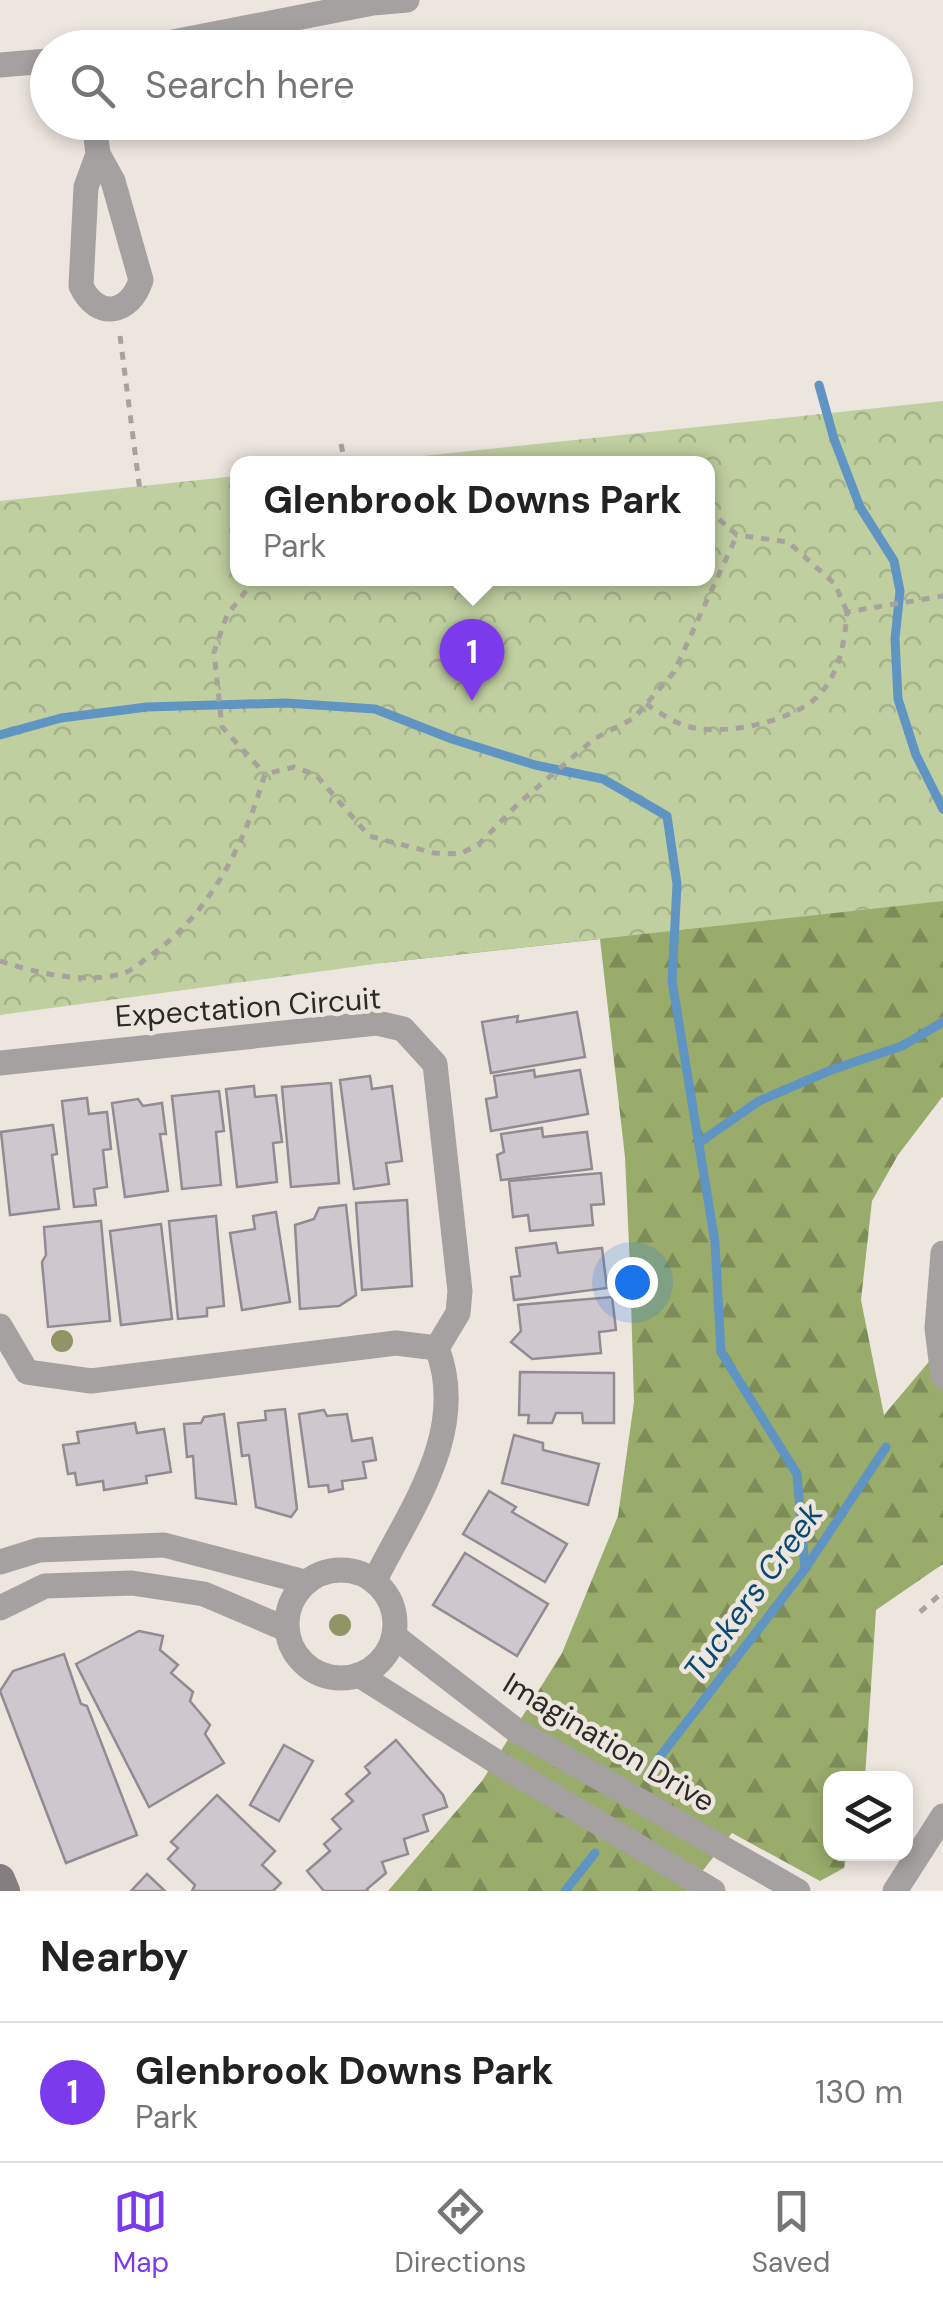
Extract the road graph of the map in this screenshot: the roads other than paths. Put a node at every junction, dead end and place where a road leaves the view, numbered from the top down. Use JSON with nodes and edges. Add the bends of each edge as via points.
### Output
{"nodes":[{"id":1,"x":403,"y":0,"type":"edge"},
{"id":2,"x":240,"y":30,"type":"edge"},
{"id":3,"x":30,"y":63,"type":"edge"},
{"id":4,"x":0,"y":66,"type":"edge"},
{"id":5,"x":96,"y":140,"type":"edge"},
{"id":6,"x":98,"y":154,"type":"junction"},
{"id":7,"x":0,"y":1064,"type":"edge"},
{"id":8,"x":943,"y":1254,"type":"edge"},
{"id":9,"x":0,"y":1326,"type":"edge"},
{"id":10,"x":437,"y":1348,"type":"junction"},
{"id":11,"x":943,"y":1377,"type":"edge"},
{"id":12,"x":0,"y":1562,"type":"edge"},
{"id":13,"x":374,"y":1580,"type":"junction"},
{"id":14,"x":305,"y":1582,"type":"junction"},
{"id":15,"x":0,"y":1608,"type":"edge"},
{"id":16,"x":286,"y":1628,"type":"junction"},
{"id":17,"x":394,"y":1636,"type":"junction"},
{"id":18,"x":359,"y":1675,"type":"junction"},
{"id":19,"x":943,"y":1816,"type":"edge"},
{"id":20,"x":0,"y":1879,"type":"edge"},
{"id":21,"x":5,"y":1891,"type":"edge"},
{"id":22,"x":713,"y":1891,"type":"edge"},
{"id":23,"x":798,"y":1891,"type":"edge"},
{"id":24,"x":895,"y":1891,"type":"edge"}],
"edges":[{"from":1,"to":2,"type":"street"},
{"from":3,"to":4,"type":"street"},
{"from":5,"to":6,"type":"street"},
{"from":6,"to":6,"type":"street","via":[[113,181],[141,280],[137,292],[116,308],[99,308],[81,286],[86,187]]},
{"from":7,"to":10,"type":"street","name":"Expectation Circuit","via":[[378,1023],[403,1029],[435,1064],[460,1291],[458,1313]]},
{"from":8,"to":11,"type":"street","via":[[937,1328]]},
{"from":9,"to":10,"type":"street","via":[[27,1372],[92,1381],[396,1342]]},
{"from":10,"to":13,"type":"street","via":[[449,1396],[444,1436]]},
{"from":12,"to":14,"type":"street","via":[[38,1550],[164,1545]]},
{"from":13,"to":14,"type":"street","via":[[339,1569]]},
{"from":13,"to":17,"type":"street","via":[[395,1615]]},
{"from":14,"to":16,"type":"street","via":[[287,1611]]},
{"from":15,"to":16,"type":"street","via":[[45,1586],[132,1583],[204,1594]]},
{"from":16,"to":18,"type":"street","via":[[311,1670]]},
{"from":17,"to":18,"type":"street","via":[[387,1653]]},
{"from":17,"to":23,"type":"street","name":"Imagination Drive","via":[[517,1731]]},
{"from":18,"to":22,"type":"street"},
{"from":19,"to":24,"type":"street"},
{"from":20,"to":21,"type":"street"}]}
